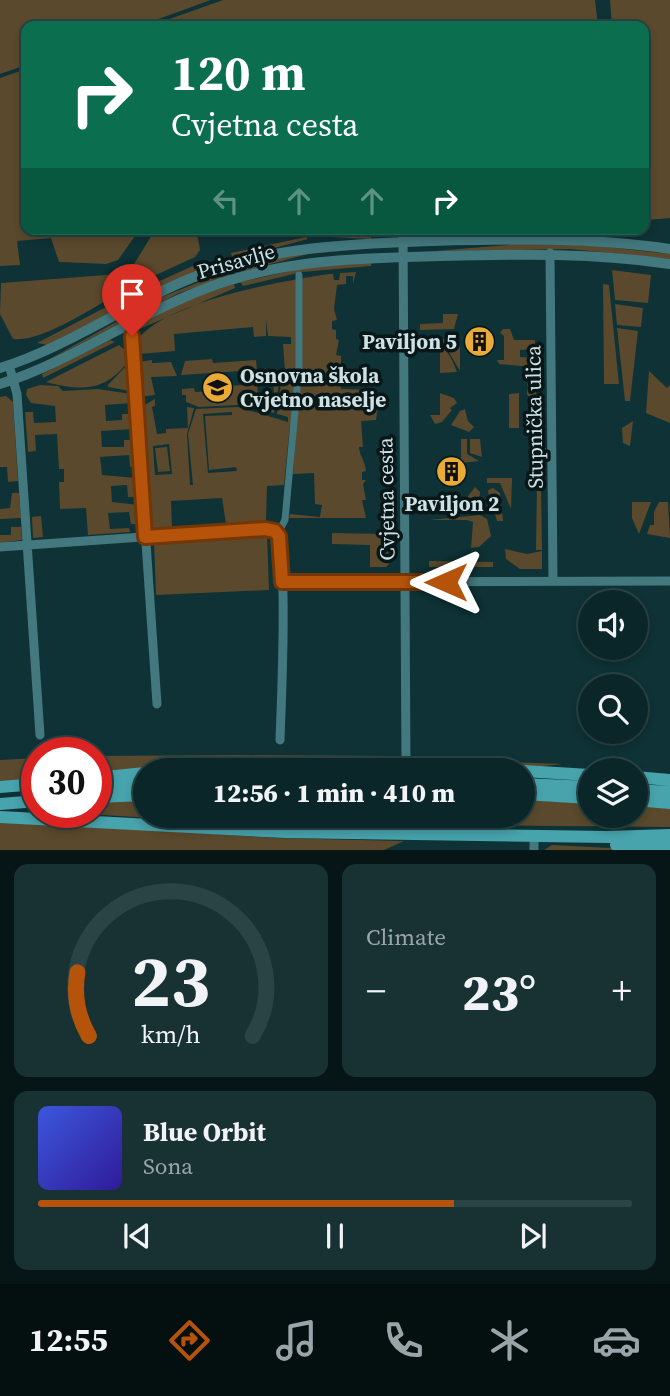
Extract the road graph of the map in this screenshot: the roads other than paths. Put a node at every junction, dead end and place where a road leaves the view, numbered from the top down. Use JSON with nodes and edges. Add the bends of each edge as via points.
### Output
{"nodes":[{"id":1,"x":403,"y":235,"type":"edge"},
{"id":2,"x":403,"y":242,"type":"junction"},
{"id":3,"x":670,"y":249,"type":"edge"},
{"id":4,"x":550,"y":253,"type":"junction"},
{"id":5,"x":402,"y":257,"type":"junction"},
{"id":6,"x":670,"y":264,"type":"edge"},
{"id":7,"x":299,"y":275,"type":"dead end"},
{"id":8,"x":131,"y":323,"type":"junction"},
{"id":9,"x":5,"y":367,"type":"edge"},
{"id":10,"x":13,"y":380,"type":"junction"},
{"id":11,"x":0,"y":384,"type":"edge"},
{"id":12,"x":278,"y":533,"type":"junction"},
{"id":13,"x":145,"y":537,"type":"junction"},
{"id":14,"x":28,"y":546,"type":"junction"},
{"id":15,"x":0,"y":547,"type":"edge"},
{"id":16,"x":670,"y":580,"type":"edge"},
{"id":17,"x":553,"y":581,"type":"junction"},
{"id":18,"x":282,"y":582,"type":"junction"},
{"id":19,"x":404,"y":582,"type":"junction"},
{"id":20,"x":157,"y":704,"type":"dead end"},
{"id":21,"x":40,"y":735,"type":"dead end"},
{"id":22,"x":280,"y":740,"type":"dead end"},
{"id":23,"x":406,"y":758,"type":"edge"},
{"id":24,"x":535,"y":772,"type":"edge"},
{"id":25,"x":133,"y":774,"type":"edge"},
{"id":26,"x":578,"y":774,"type":"edge"},
{"id":27,"x":112,"y":776,"type":"edge"},
{"id":28,"x":648,"y":778,"type":"edge"},
{"id":29,"x":670,"y":780,"type":"edge"},
{"id":30,"x":133,"y":785,"type":"edge"},
{"id":31,"x":535,"y":785,"type":"edge"},
{"id":32,"x":21,"y":786,"type":"edge"},
{"id":33,"x":112,"y":786,"type":"edge"},
{"id":34,"x":578,"y":786,"type":"edge"},
{"id":35,"x":0,"y":788,"type":"edge"},
{"id":36,"x":648,"y":791,"type":"edge"},
{"id":37,"x":21,"y":792,"type":"edge"},
{"id":38,"x":670,"y":792,"type":"edge"},
{"id":39,"x":0,"y":793,"type":"edge"},
{"id":40,"x":133,"y":795,"type":"edge"},
{"id":41,"x":535,"y":795,"type":"edge"},
{"id":42,"x":112,"y":796,"type":"edge"},
{"id":43,"x":578,"y":797,"type":"edge"},
{"id":44,"x":648,"y":801,"type":"edge"},
{"id":45,"x":21,"y":802,"type":"edge"},
{"id":46,"x":670,"y":803,"type":"edge"},
{"id":47,"x":0,"y":804,"type":"edge"},
{"id":48,"x":0,"y":817,"type":"edge"},
{"id":49,"x":534,"y":835,"type":"junction"},
{"id":50,"x":670,"y":835,"type":"edge"},
{"id":51,"x":554,"y":836,"type":"junction"},
{"id":52,"x":670,"y":847,"type":"edge"},
{"id":53,"x":534,"y":850,"type":"edge"}],
"edges":[{"from":1,"to":2,"type":"street","name":"Cvjetna cesta"},
{"from":2,"to":3,"type":"street","name":"Prisavlje","via":[[553,239]]},
{"from":2,"to":5,"type":"street","name":"Cvjetna cesta"},
{"from":2,"to":9,"type":"street","name":"Prisavlje","via":[[313,247],[237,262],[176,284]]},
{"from":4,"to":5,"type":"street","name":"Prisavlje"},
{"from":4,"to":6,"type":"street","name":"Prisavlje"},
{"from":4,"to":17,"type":"street","name":"Stupnička ulica"},
{"from":5,"to":8,"type":"street","name":"Prisavlje","via":[[318,261],[251,274],[186,296]]},
{"from":5,"to":19,"type":"street","name":"Cvjetna cesta"},
{"from":7,"to":12,"type":"street","via":[[299,367],[285,520]]},
{"from":8,"to":10,"type":"street","name":"Prisavlje"},
{"from":8,"to":13,"type":"street"},
{"from":9,"to":10,"type":"street"},
{"from":10,"to":11,"type":"street","name":"Prisavlje"},
{"from":10,"to":14,"type":"street"},
{"from":12,"to":13,"type":"street","via":[[257,529]]},
{"from":12,"to":18,"type":"street"},
{"from":13,"to":14,"type":"street"},
{"from":13,"to":20,"type":"street"},
{"from":14,"to":15,"type":"street"},
{"from":14,"to":21,"type":"street"},
{"from":16,"to":17,"type":"street"},
{"from":17,"to":19,"type":"street"},
{"from":18,"to":19,"type":"street"},
{"from":18,"to":22,"type":"street"},
{"from":19,"to":23,"type":"street","name":"Cvjetna cesta"},
{"from":24,"to":26,"type":"main road"},
{"from":25,"to":27,"type":"main road"},
{"from":28,"to":29,"type":"main road"},
{"from":30,"to":33,"type":"main road"},
{"from":31,"to":34,"type":"main road"},
{"from":32,"to":35,"type":"main road"},
{"from":36,"to":38,"type":"main road"},
{"from":37,"to":39,"type":"main road"},
{"from":40,"to":42,"type":"main road"},
{"from":41,"to":43,"type":"main road"},
{"from":44,"to":46,"type":"main road"},
{"from":45,"to":47,"type":"main road"},
{"from":48,"to":49,"type":"main road","via":[[285,832]]},
{"from":49,"to":51,"type":"main road"},
{"from":49,"to":53,"type":"street"},
{"from":50,"to":51,"type":"main road"},
{"from":51,"to":52,"type":"main road","via":[[575,843]]}]}
